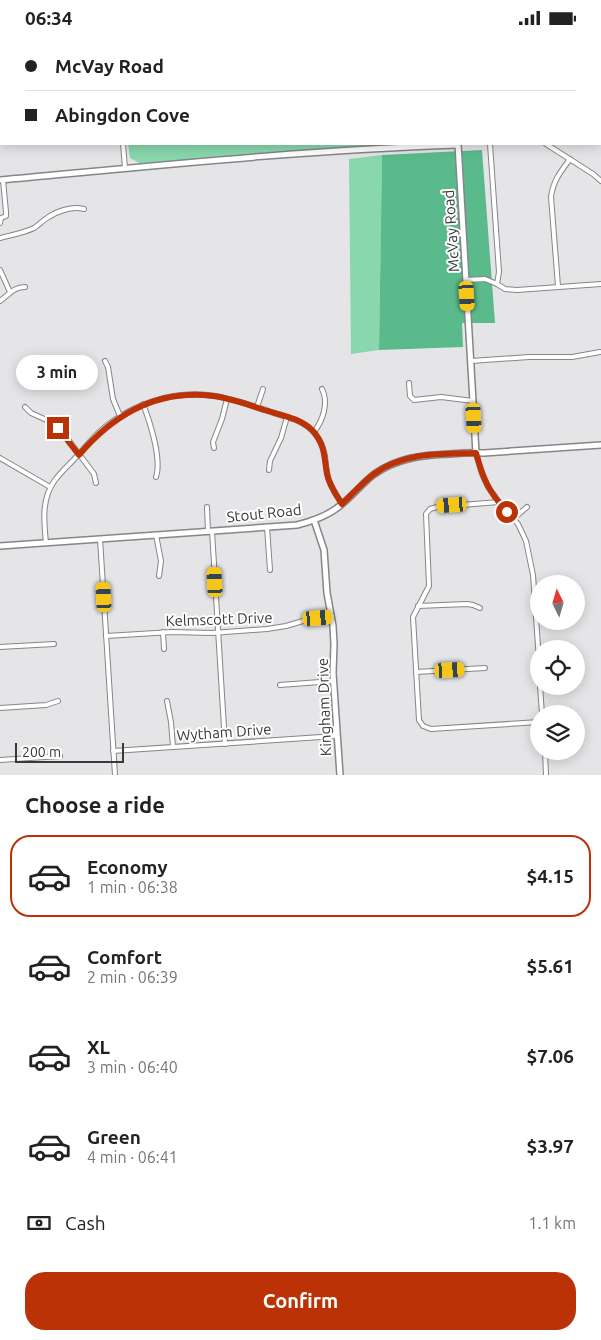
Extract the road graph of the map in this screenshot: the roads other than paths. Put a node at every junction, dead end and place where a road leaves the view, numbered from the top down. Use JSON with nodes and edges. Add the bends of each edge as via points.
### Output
{"nodes":[{"id":1,"x":123,"y":145,"type":"edge"},
{"id":2,"x":387,"y":145,"type":"edge"},
{"id":3,"x":458,"y":145,"type":"edge"},
{"id":4,"x":490,"y":145,"type":"edge"},
{"id":5,"x":548,"y":145,"type":"edge"},
{"id":6,"x":570,"y":159,"type":"junction"},
{"id":7,"x":126,"y":168,"type":"junction"},
{"id":8,"x":2,"y":180,"type":"edge"},
{"id":9,"x":601,"y":181,"type":"edge"},
{"id":10,"x":84,"y":209,"type":"dead end"},
{"id":11,"x":0,"y":219,"type":"edge"},
{"id":12,"x":0,"y":238,"type":"edge"},
{"id":13,"x":0,"y":270,"type":"edge"},
{"id":14,"x":466,"y":280,"type":"junction"},
{"id":15,"x":498,"y":283,"type":"junction"},
{"id":16,"x":601,"y":284,"type":"edge"},
{"id":17,"x":558,"y":286,"type":"junction"},
{"id":18,"x":25,"y":287,"type":"dead end"},
{"id":19,"x":10,"y":292,"type":"junction"},
{"id":20,"x":0,"y":301,"type":"edge"},
{"id":21,"x":600,"y":352,"type":"dead end"},
{"id":22,"x":105,"y":361,"type":"dead end"},
{"id":23,"x":471,"y":361,"type":"junction"},
{"id":24,"x":409,"y":383,"type":"dead end"},
{"id":25,"x":263,"y":389,"type":"dead end"},
{"id":26,"x":322,"y":389,"type":"dead end"},
{"id":27,"x":227,"y":399,"type":"junction"},
{"id":28,"x":473,"y":401,"type":"junction"},
{"id":29,"x":143,"y":404,"type":"junction"},
{"id":30,"x":25,"y":407,"type":"dead end"},
{"id":31,"x":257,"y":407,"type":"junction"},
{"id":32,"x":120,"y":416,"type":"junction"},
{"id":33,"x":287,"y":417,"type":"junction"},
{"id":34,"x":314,"y":432,"type":"junction"},
{"id":35,"x":601,"y":445,"type":"edge"},
{"id":36,"x":214,"y":448,"type":"dead end"},
{"id":37,"x":476,"y":453,"type":"junction"},
{"id":38,"x":79,"y":455,"type":"junction"},
{"id":39,"x":0,"y":458,"type":"edge"},
{"id":40,"x":269,"y":469,"type":"dead end"},
{"id":41,"x":156,"y":477,"type":"dead end"},
{"id":42,"x":96,"y":483,"type":"dead end"},
{"id":43,"x":50,"y":487,"type":"junction"},
{"id":44,"x":498,"y":502,"type":"junction"},
{"id":45,"x":342,"y":504,"type":"junction"},
{"id":46,"x":207,"y":507,"type":"dead end"},
{"id":47,"x":527,"y":507,"type":"dead end"},
{"id":48,"x":513,"y":519,"type":"junction"},
{"id":49,"x":314,"y":520,"type":"junction"},
{"id":50,"x":267,"y":527,"type":"junction"},
{"id":51,"x":210,"y":531,"type":"junction"},
{"id":52,"x":156,"y":535,"type":"junction"},
{"id":53,"x":100,"y":539,"type":"junction"},
{"id":54,"x":46,"y":543,"type":"junction"},
{"id":55,"x":0,"y":546,"type":"edge"},
{"id":56,"x":270,"y":571,"type":"dead end"},
{"id":57,"x":159,"y":576,"type":"dead end"},
{"id":58,"x":418,"y":606,"type":"junction"},
{"id":59,"x":480,"y":608,"type":"dead end"},
{"id":60,"x":332,"y":616,"type":"junction"},
{"id":61,"x":162,"y":632,"type":"junction"},
{"id":62,"x":218,"y":633,"type":"junction"},
{"id":63,"x":106,"y":636,"type":"junction"},
{"id":64,"x":537,"y":640,"type":"edge"},
{"id":65,"x":54,"y":644,"type":"dead end"},
{"id":66,"x":0,"y":647,"type":"edge"},
{"id":67,"x":164,"y":649,"type":"dead end"},
{"id":68,"x":485,"y":668,"type":"dead end"},
{"id":69,"x":416,"y":672,"type":"junction"},
{"id":70,"x":333,"y":681,"type":"junction"},
{"id":71,"x":280,"y":685,"type":"dead end"},
{"id":72,"x":58,"y":701,"type":"dead end"},
{"id":73,"x":167,"y":701,"type":"dead end"},
{"id":74,"x":0,"y":708,"type":"edge"},
{"id":75,"x":530,"y":723,"type":"edge"},
{"id":76,"x":336,"y":736,"type":"junction"},
{"id":77,"x":225,"y":743,"type":"junction"},
{"id":78,"x":173,"y":747,"type":"junction"},
{"id":79,"x":113,"y":751,"type":"junction"},
{"id":80,"x":60,"y":756,"type":"dead end"},
{"id":81,"x":0,"y":760,"type":"edge"},
{"id":82,"x":545,"y":760,"type":"edge"},
{"id":83,"x":115,"y":775,"type":"edge"},
{"id":84,"x":340,"y":775,"type":"edge"},
{"id":85,"x":546,"y":775,"type":"edge"}],
"edges":[{"from":1,"to":7,"type":"street"},
{"from":2,"to":7,"type":"street"},
{"from":3,"to":14,"type":"street","name":"McVay Road"},
{"from":4,"to":15,"type":"street"},
{"from":5,"to":6,"type":"street"},
{"from":6,"to":9,"type":"street"},
{"from":6,"to":17,"type":"street","via":[[552,187]]},
{"from":7,"to":8,"type":"street"},
{"from":8,"to":11,"type":"street","via":[[6,216]]},
{"from":10,"to":12,"type":"street","via":[[78,207],[61,211],[35,227]]},
{"from":13,"to":19,"type":"street"},
{"from":14,"to":15,"type":"street","via":[[485,279]]},
{"from":14,"to":23,"type":"street","name":"McVay Road"},
{"from":15,"to":17,"type":"street","via":[[505,289],[517,290]]},
{"from":16,"to":17,"type":"street"},
{"from":18,"to":19,"type":"street"},
{"from":19,"to":20,"type":"street"},
{"from":21,"to":23,"type":"street","via":[[572,357]]},
{"from":22,"to":32,"type":"street"},
{"from":23,"to":28,"type":"street","name":"McVay Road"},
{"from":24,"to":28,"type":"street","via":[[410,396],[414,400],[441,397]]},
{"from":25,"to":31,"type":"street"},
{"from":26,"to":34,"type":"street","via":[[325,407]]},
{"from":27,"to":29,"type":"street","via":[[188,395]]},
{"from":27,"to":31,"type":"street"},
{"from":27,"to":36,"type":"street","via":[[213,442]]},
{"from":28,"to":37,"type":"street","name":"McVay Road"},
{"from":29,"to":32,"type":"street"},
{"from":29,"to":41,"type":"street","via":[[154,439]]},
{"from":30,"to":38,"type":"street","via":[[54,424]]},
{"from":31,"to":33,"type":"street"},
{"from":32,"to":38,"type":"street","via":[[96,435]]},
{"from":33,"to":34,"type":"street"},
{"from":33,"to":40,"type":"street"},
{"from":34,"to":45,"type":"street","via":[[323,449],[331,485]]},
{"from":35,"to":37,"type":"street","name":"Stout Road"},
{"from":37,"to":44,"type":"street","name":"McVay Road","via":[[485,481]]},
{"from":37,"to":45,"type":"street","name":"Stout Road","via":[[421,456],[397,461],[374,474]]},
{"from":38,"to":42,"type":"street","via":[[94,474]]},
{"from":38,"to":43,"type":"street"},
{"from":39,"to":43,"type":"street"},
{"from":43,"to":54,"type":"street","via":[[44,507]]},
{"from":44,"to":48,"type":"street","name":"McVay Road"},
{"from":44,"to":58,"type":"street","via":[[436,507],[427,511],[429,585]]},
{"from":45,"to":49,"type":"street","name":"Stout Road"},
{"from":46,"to":51,"type":"street"},
{"from":47,"to":48,"type":"street"},
{"from":48,"to":64,"type":"street","name":"McVay Road","via":[[524,535],[532,567]]},
{"from":49,"to":50,"type":"street","name":"Stout Road"},
{"from":49,"to":60,"type":"street","name":"Kingham Drive","via":[[324,550]]},
{"from":50,"to":51,"type":"street","name":"Stout Road"},
{"from":50,"to":56,"type":"street"},
{"from":51,"to":52,"type":"street","name":"Stout Road"},
{"from":51,"to":62,"type":"street"},
{"from":52,"to":53,"type":"street","name":"Stout Road"},
{"from":52,"to":57,"type":"street","via":[[161,561]]},
{"from":53,"to":54,"type":"street","name":"Stout Road"},
{"from":53,"to":63,"type":"street"},
{"from":54,"to":55,"type":"street","name":"Stout Road"},
{"from":58,"to":59,"type":"street","via":[[467,604]]},
{"from":58,"to":69,"type":"street","via":[[413,617]]},
{"from":60,"to":62,"type":"street","name":"Kelmscott Drive","via":[[280,628]]},
{"from":60,"to":70,"type":"street","name":"Kingham Drive"},
{"from":61,"to":62,"type":"street","name":"Kelmscott Drive"},
{"from":61,"to":63,"type":"street","name":"Kelmscott Drive"},
{"from":61,"to":67,"type":"street"},
{"from":62,"to":77,"type":"street"},
{"from":63,"to":79,"type":"street"},
{"from":65,"to":66,"type":"street"},
{"from":68,"to":69,"type":"street"},
{"from":69,"to":75,"type":"street","via":[[419,718],[429,729]]},
{"from":70,"to":71,"type":"street"},
{"from":70,"to":76,"type":"street","name":"Kingham Drive"},
{"from":72,"to":74,"type":"street"},
{"from":73,"to":78,"type":"street"},
{"from":76,"to":77,"type":"street","name":"Wytham Drive"},
{"from":76,"to":84,"type":"street","name":"Kingham Drive"},
{"from":77,"to":78,"type":"street","name":"Wytham Drive"},
{"from":78,"to":79,"type":"street","name":"Wytham Drive"},
{"from":79,"to":83,"type":"street"},
{"from":80,"to":81,"type":"street"},
{"from":82,"to":85,"type":"street"}]}
